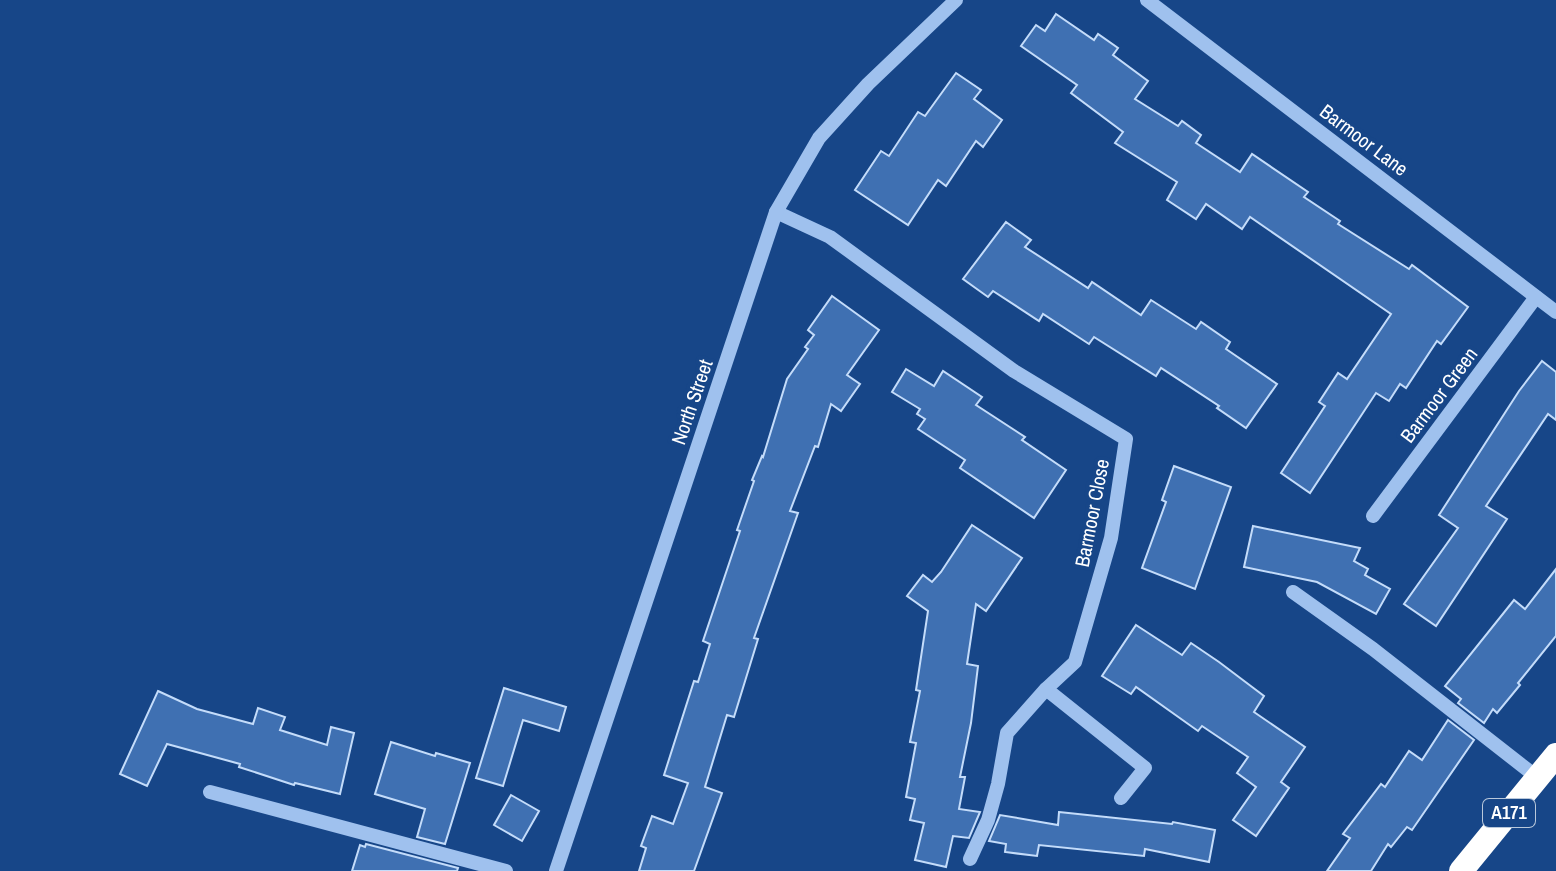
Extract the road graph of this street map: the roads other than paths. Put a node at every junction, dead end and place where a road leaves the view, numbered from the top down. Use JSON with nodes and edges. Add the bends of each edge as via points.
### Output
{"nodes":[{"id":1,"x":956,"y":0,"type":"edge"},
{"id":2,"x":1147,"y":0,"type":"edge"},
{"id":3,"x":776,"y":212,"type":"junction"},
{"id":4,"x":1536,"y":297,"type":"junction"},
{"id":5,"x":1556,"y":312,"type":"edge"},
{"id":6,"x":1373,"y":516,"type":"dead end"},
{"id":7,"x":1293,"y":592,"type":"dead end"},
{"id":8,"x":1046,"y":689,"type":"junction"},
{"id":9,"x":1556,"y":755,"type":"edge"},
{"id":10,"x":1538,"y":778,"type":"junction"},
{"id":11,"x":210,"y":792,"type":"dead end"},
{"id":12,"x":1121,"y":798,"type":"dead end"},
{"id":13,"x":970,"y":859,"type":"dead end"},
{"id":14,"x":506,"y":871,"type":"edge"},
{"id":15,"x":556,"y":871,"type":"edge"},
{"id":16,"x":1461,"y":871,"type":"edge"}],
"edges":[{"from":1,"to":3,"type":"street","name":"North Street","via":[[819,138]]},
{"from":2,"to":4,"type":"street","name":"Barmoor Lane"},
{"from":3,"to":8,"type":"street","name":"Barmoor Close","via":[[830,237],[1014,371],[1126,439],[1111,538],[1075,662]]},
{"from":3,"to":15,"type":"street","name":"North Street"},
{"from":4,"to":5,"type":"street","name":"Barmoor Lane"},
{"from":4,"to":6,"type":"street","name":"Barmoor Green"},
{"from":7,"to":10,"type":"street"},
{"from":8,"to":12,"type":"street","via":[[1145,768]]},
{"from":8,"to":13,"type":"street","via":[[1007,733],[988,820]]},
{"from":9,"to":10,"type":"highway","number":"A171"},
{"from":10,"to":16,"type":"highway","number":"A171"},
{"from":11,"to":14,"type":"street"}]}
